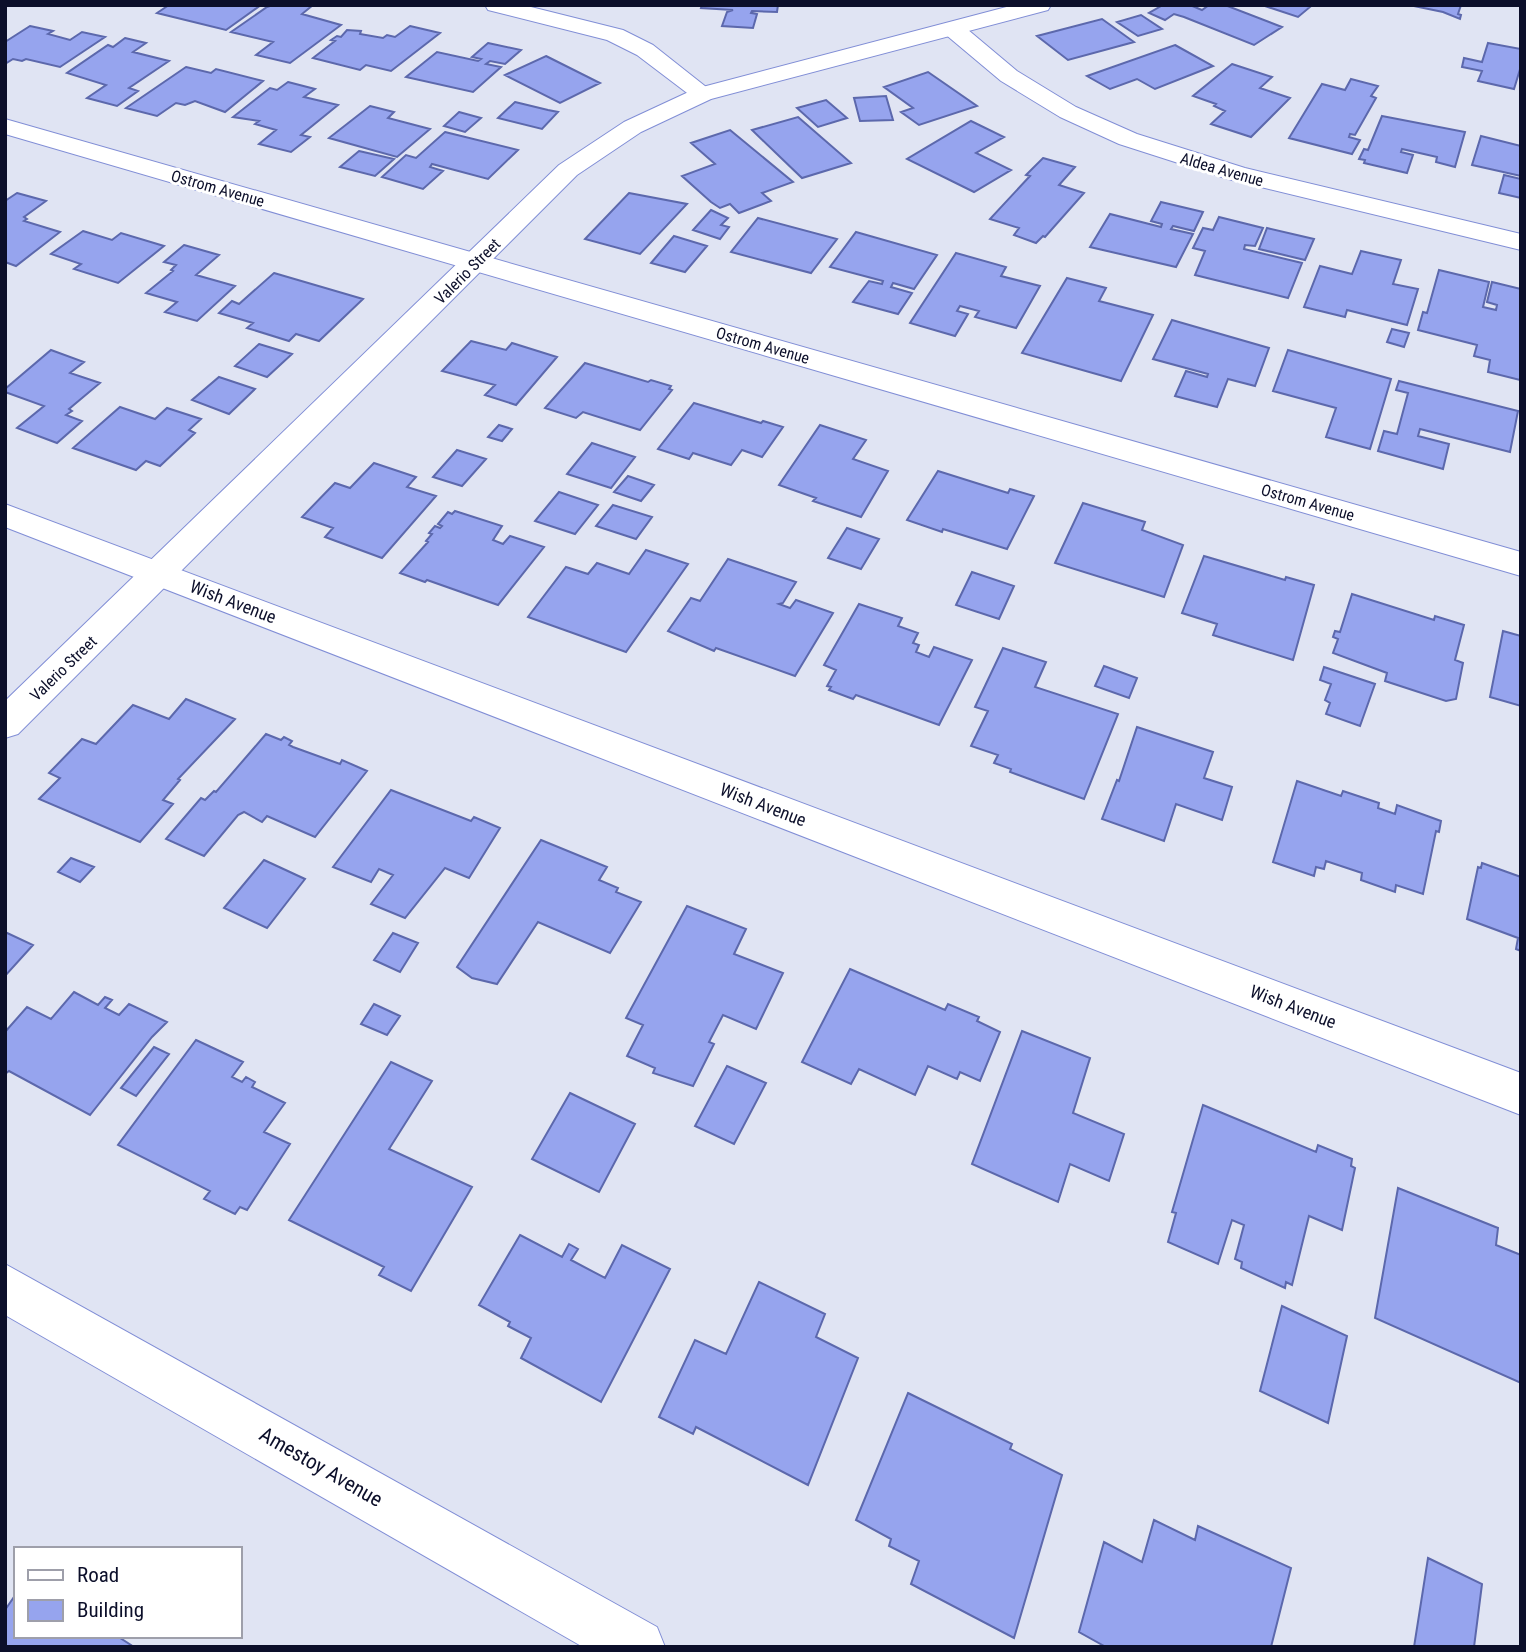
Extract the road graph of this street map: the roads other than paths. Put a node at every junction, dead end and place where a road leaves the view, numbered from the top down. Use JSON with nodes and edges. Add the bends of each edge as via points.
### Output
{"nodes":[{"id":1,"x":496,"y":5,"type":"edge"},
{"id":2,"x":1040,"y":5,"type":"edge"},
{"id":3,"x":953,"y":29,"type":"junction"},
{"id":4,"x":703,"y":94,"type":"junction"},
{"id":5,"x":5,"y":127,"type":"edge"},
{"id":6,"x":1521,"y":242,"type":"edge"},
{"id":7,"x":476,"y":262,"type":"junction"},
{"id":8,"x":5,"y":515,"type":"edge"},
{"id":9,"x":1521,"y":564,"type":"edge"},
{"id":10,"x":160,"y":573,"type":"junction"},
{"id":11,"x":5,"y":724,"type":"edge"},
{"id":12,"x":1521,"y":1094,"type":"edge"},
{"id":13,"x":5,"y":1287,"type":"edge"},
{"id":14,"x":637,"y":1647,"type":"edge"}],
"edges":[{"from":1,"to":4,"type":"street","via":[[615,35],[645,50]]},
{"from":2,"to":3,"type":"street","name":"Valerio Street"},
{"from":3,"to":4,"type":"street","name":"Valerio Street"},
{"from":3,"to":6,"type":"street","name":"Aldea Avenue","via":[[1009,76],[1068,112],[1128,139],[1237,174]]},
{"from":4,"to":7,"type":"street","name":"Valerio Street","via":[[642,120],[593,150]]},
{"from":5,"to":7,"type":"street","name":"Ostrom Avenue"},
{"from":7,"to":9,"type":"street","name":"Ostrom Avenue"},
{"from":7,"to":10,"type":"street","name":"Valerio Street"},
{"from":8,"to":10,"type":"street","name":"Wish Avenue"},
{"from":10,"to":11,"type":"street","name":"Valerio Street"},
{"from":10,"to":12,"type":"street","name":"Wish Avenue"},
{"from":13,"to":14,"type":"street","name":"Amestoy Avenue"}]}
